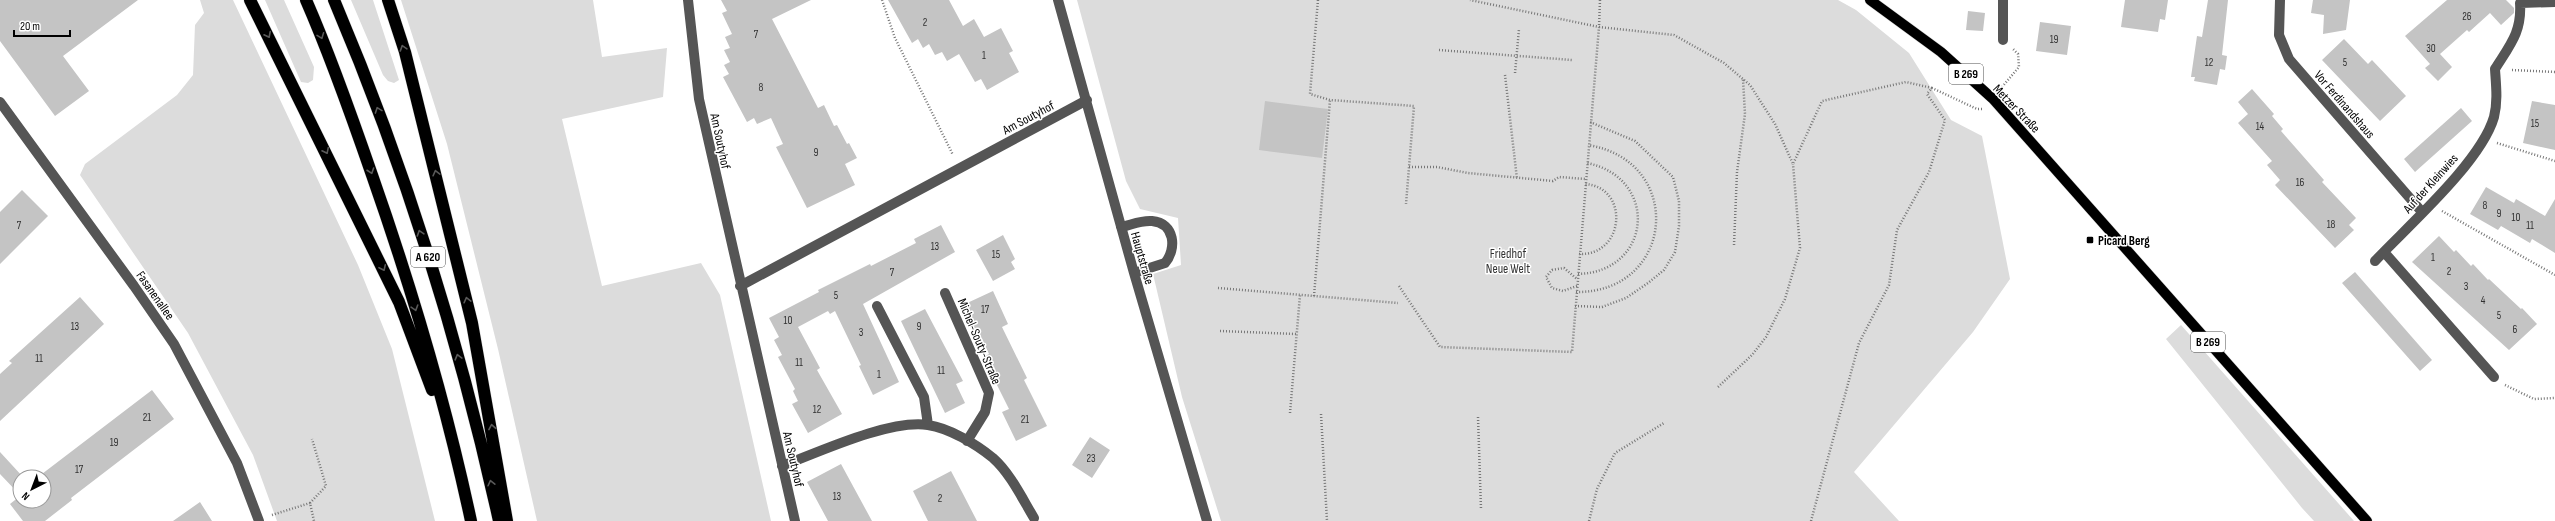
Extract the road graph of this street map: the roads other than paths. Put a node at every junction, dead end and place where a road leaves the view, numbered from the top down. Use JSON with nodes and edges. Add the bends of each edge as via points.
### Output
{"nodes":[{"id":1,"x":250,"y":0,"type":"edge"},
{"id":2,"x":306,"y":0,"type":"edge"},
{"id":3,"x":334,"y":0,"type":"edge"},
{"id":4,"x":388,"y":0,"type":"edge"},
{"id":5,"x":688,"y":0,"type":"edge"},
{"id":6,"x":1058,"y":0,"type":"edge"},
{"id":7,"x":1870,"y":0,"type":"edge"},
{"id":8,"x":2003,"y":0,"type":"edge"},
{"id":9,"x":2280,"y":0,"type":"edge"},
{"id":10,"x":2555,"y":2,"type":"edge"},
{"id":11,"x":2003,"y":40,"type":"road end"},
{"id":12,"x":1087,"y":100,"type":"junction"},
{"id":13,"x":0,"y":102,"type":"edge"},
{"id":14,"x":2422,"y":212,"type":"junction"},
{"id":15,"x":1121,"y":228,"type":"junction"},
{"id":16,"x":2384,"y":252,"type":"junction"},
{"id":17,"x":2375,"y":261,"type":"dead end"},
{"id":18,"x":1134,"y":273,"type":"junction"},
{"id":19,"x":740,"y":286,"type":"junction"},
{"id":20,"x":945,"y":293,"type":"dead end"},
{"id":21,"x":877,"y":306,"type":"dead end"},
{"id":22,"x":2494,"y":377,"type":"road end"},
{"id":23,"x":928,"y":425,"type":"junction"},
{"id":24,"x":966,"y":442,"type":"junction"},
{"id":25,"x":782,"y":466,"type":"junction"},
{"id":26,"x":465,"y":492,"type":"junction"},
{"id":27,"x":1034,"y":518,"type":"dead end"},
{"id":28,"x":259,"y":520,"type":"edge"},
{"id":29,"x":471,"y":521,"type":"edge"},
{"id":30,"x":499,"y":521,"type":"edge"},
{"id":31,"x":507,"y":521,"type":"edge"},
{"id":32,"x":795,"y":521,"type":"edge"},
{"id":33,"x":1207,"y":521,"type":"edge"},
{"id":34,"x":2367,"y":521,"type":"edge"}],
"edges":[{"from":1,"to":26,"type":"highway","one_way":true,"via":[[399,302],[440,410]]},
{"from":2,"to":26,"type":"highway","number":"A 620","one_way":true,"via":[[350,111],[394,238],[429,351]]},
{"from":30,"to":3,"type":"highway","number":"A 620","one_way":true,"via":[[483,447],[419,229],[377,108]]},
{"from":31,"to":4,"type":"highway","one_way":true,"via":[[472,323],[407,60]]},
{"from":5,"to":19,"type":"street","name":"Am Soutyhof","via":[[698,99]]},
{"from":6,"to":12,"type":"street","name":"Hauptstraße"},
{"from":7,"to":34,"type":"main road","name":"Metzer Straße","number":"B 269","via":[[1941,52],[1992,99]]},
{"from":8,"to":11,"type":"street"},
{"from":9,"to":14,"type":"street","name":"Vor Ferdinandshaus","via":[[2279,34],[2289,59]]},
{"from":10,"to":14,"type":"street","name":"Auf der Kleinwies","via":[[2520,3],[2521,18],[2516,36],[2494,69],[2497,90],[2494,118],[2484,139],[2454,180]]},
{"from":12,"to":15,"type":"street","name":"Hauptstraße"},
{"from":12,"to":19,"type":"street","name":"Am Soutyhof"},
{"from":13,"to":28,"type":"street","name":"Fasanenallee","via":[[174,344],[237,463]]},
{"from":14,"to":16,"type":"street","name":"Auf der Kleinwies"},
{"from":15,"to":18,"type":"street","name":"Hauptstraße"},
{"from":15,"to":18,"type":"street","via":[[1153,221],[1167,228],[1172,235],[1173,250],[1165,263]]},
{"from":16,"to":17,"type":"street","name":"Auf der Kleinwies"},
{"from":16,"to":22,"type":"street"},
{"from":18,"to":33,"type":"street","name":"Hauptstraße"},
{"from":19,"to":25,"type":"street","name":"Am Soutyhof"},
{"from":20,"to":24,"type":"street","name":"Michel-Souty-Straße","via":[[989,393],[985,412]]},
{"from":21,"to":23,"type":"street","via":[[924,397]]},
{"from":23,"to":24,"type":"street","via":[[947,431]]},
{"from":23,"to":25,"type":"street","via":[[908,424],[882,430]]},
{"from":24,"to":27,"type":"street","via":[[993,458],[1014,484]]},
{"from":25,"to":32,"type":"street","name":"Am Soutyhof"},
{"from":26,"to":29,"type":"highway","number":"A 620"}]}
